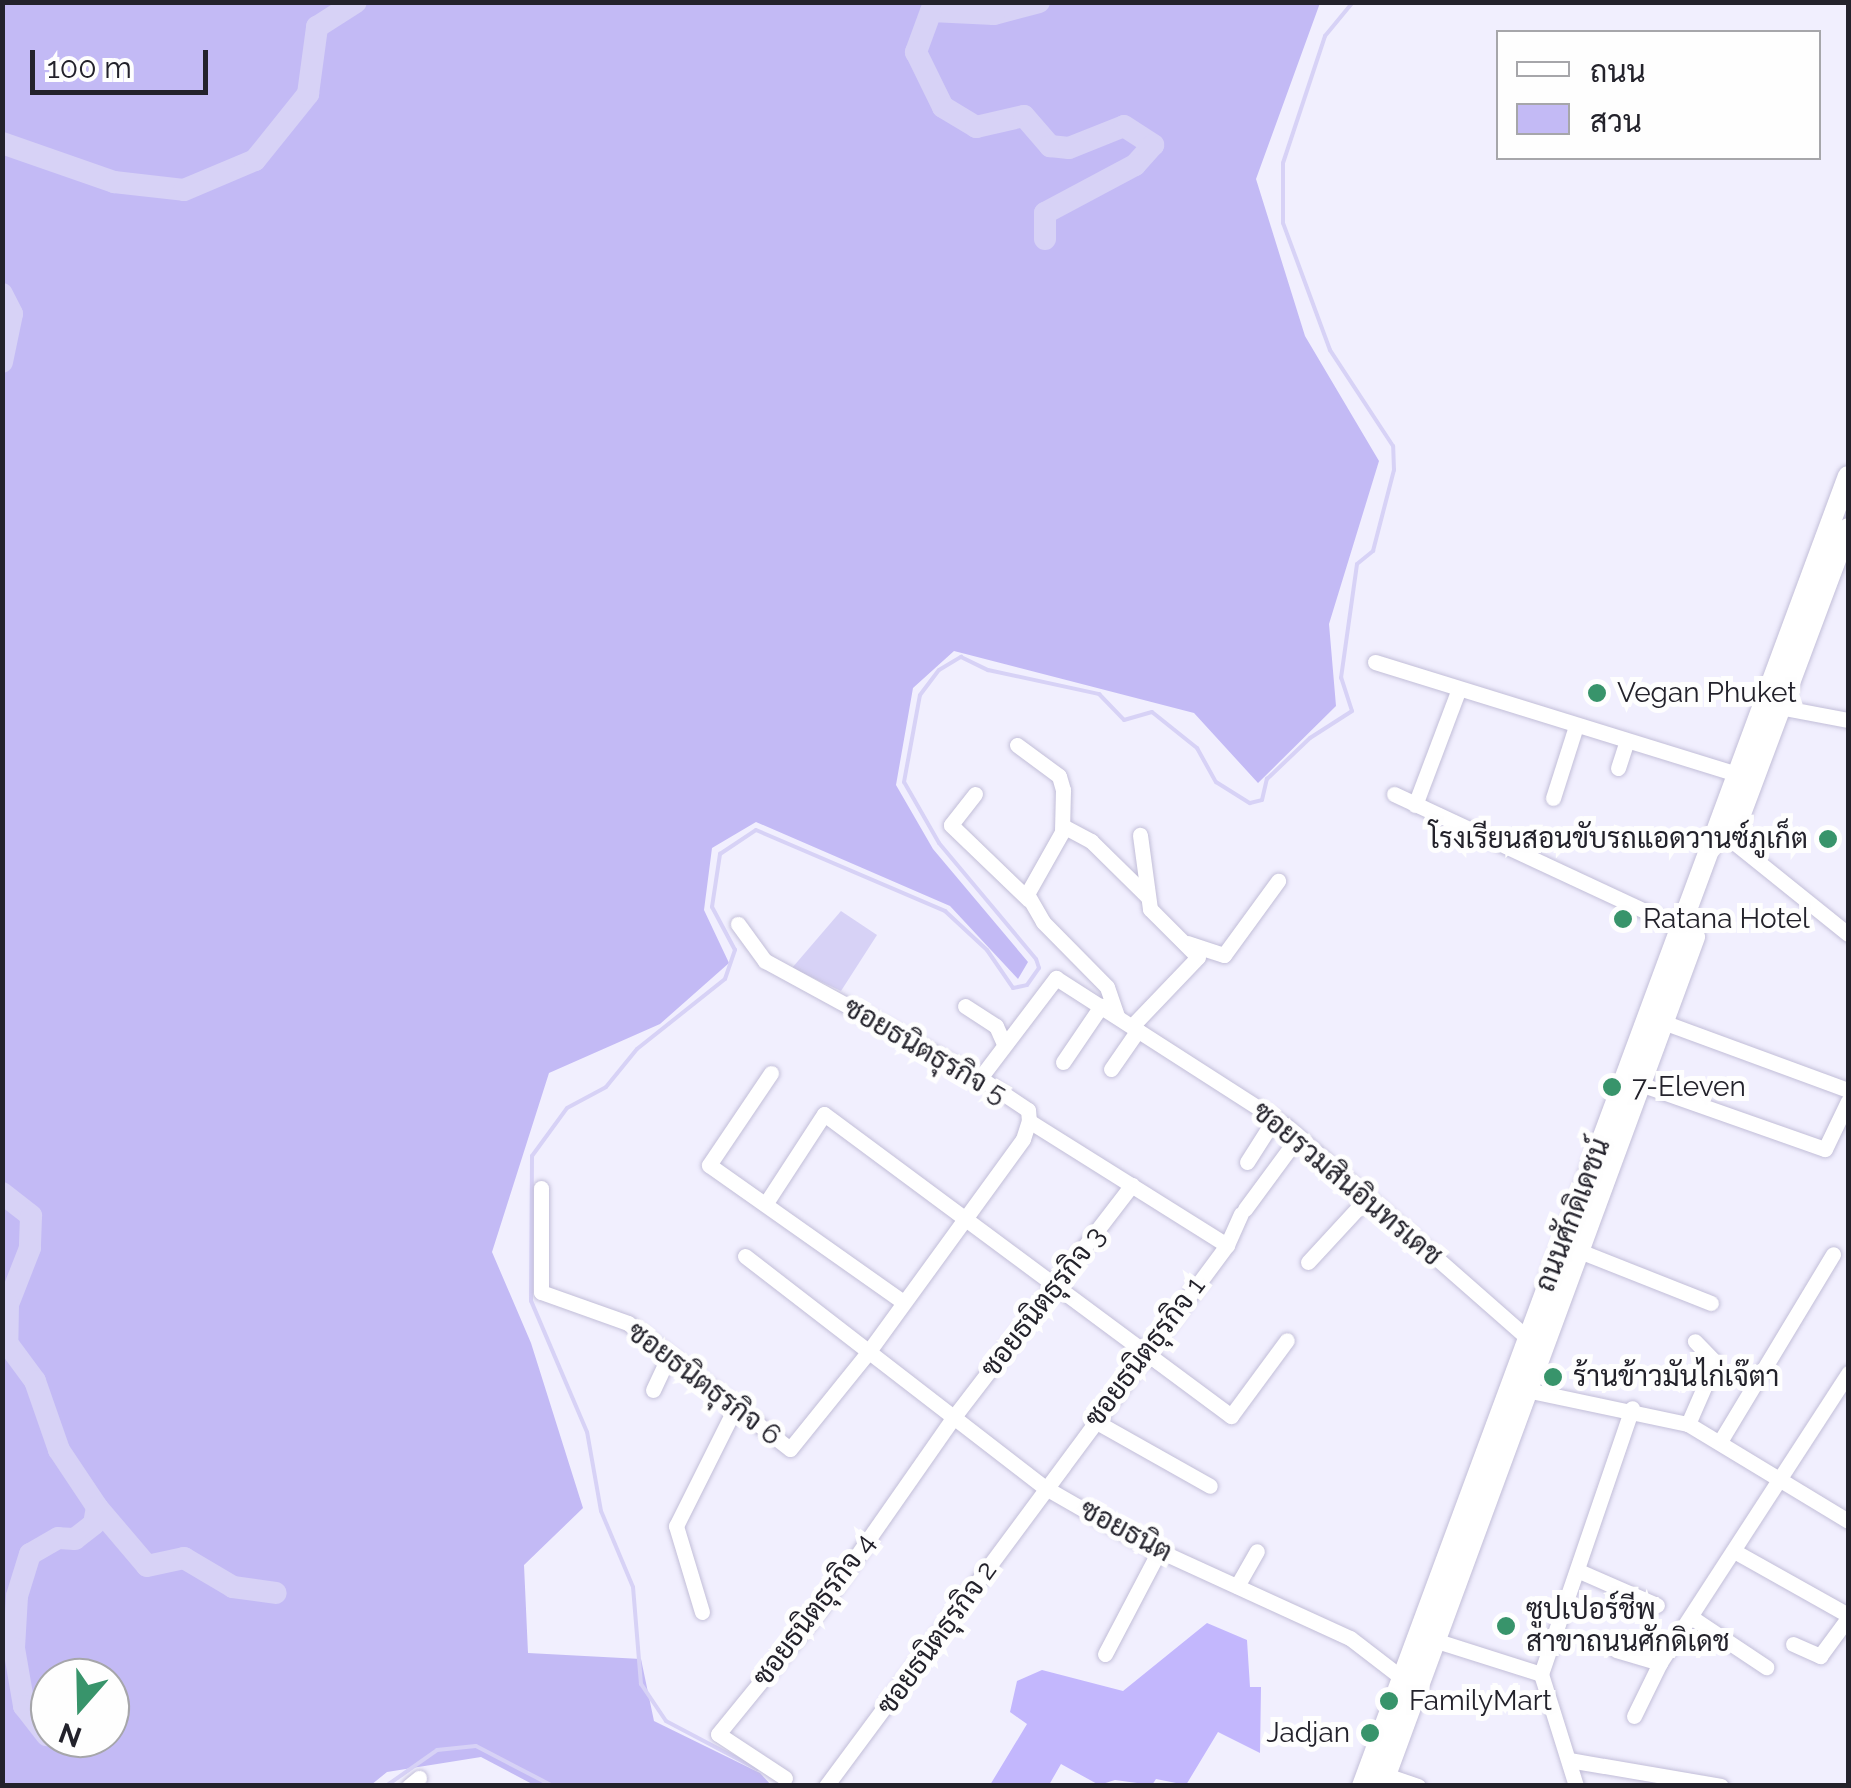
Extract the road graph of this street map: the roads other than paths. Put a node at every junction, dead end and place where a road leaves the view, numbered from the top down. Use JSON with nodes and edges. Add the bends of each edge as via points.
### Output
{"nodes":[{"id":1,"x":1848,"y":476,"type":"edge"},
{"id":2,"x":1848,"y":528,"type":"edge"},
{"id":3,"x":1375,"y":662,"type":"dead end"},
{"id":4,"x":1458,"y":691,"type":"junction"},
{"id":5,"x":1775,"y":706,"type":"junction"},
{"id":6,"x":1848,"y":720,"type":"edge"},
{"id":7,"x":1575,"y":729,"type":"junction"},
{"id":8,"x":1626,"y":743,"type":"junction"},
{"id":9,"x":1017,"y":746,"type":"dead end"},
{"id":10,"x":1618,"y":768,"type":"dead end"},
{"id":11,"x":1740,"y":775,"type":"junction"},
{"id":12,"x":975,"y":794,"type":"dead end"},
{"id":13,"x":1394,"y":794,"type":"dead end"},
{"id":14,"x":1553,"y":798,"type":"dead end"},
{"id":15,"x":1415,"y":805,"type":"junction"},
{"id":16,"x":1063,"y":826,"type":"junction"},
{"id":17,"x":1140,"y":835,"type":"dead end"},
{"id":18,"x":1731,"y":840,"type":"junction"},
{"id":19,"x":1278,"y":881,"type":"dead end"},
{"id":20,"x":1709,"y":881,"type":"junction"},
{"id":21,"x":1148,"y":897,"type":"junction"},
{"id":22,"x":1030,"y":900,"type":"junction"},
{"id":23,"x":738,"y":924,"type":"dead end"},
{"id":24,"x":1683,"y":929,"type":"junction"},
{"id":25,"x":1848,"y":934,"type":"edge"},
{"id":26,"x":1187,"y":942,"type":"junction"},
{"id":27,"x":965,"y":1006,"type":"dead end"},
{"id":28,"x":1101,"y":1006,"type":"junction"},
{"id":29,"x":1117,"y":1016,"type":"junction"},
{"id":30,"x":1663,"y":1022,"type":"junction"},
{"id":31,"x":1135,"y":1028,"type":"junction"},
{"id":32,"x":1004,"y":1044,"type":"junction"},
{"id":33,"x":1063,"y":1062,"type":"dead end"},
{"id":34,"x":1111,"y":1070,"type":"dead end"},
{"id":35,"x":771,"y":1073,"type":"dead end"},
{"id":36,"x":980,"y":1078,"type":"junction"},
{"id":37,"x":1640,"y":1084,"type":"junction"},
{"id":38,"x":1848,"y":1090,"type":"edge"},
{"id":39,"x":1848,"y":1102,"type":"edge"},
{"id":40,"x":1275,"y":1118,"type":"junction"},
{"id":41,"x":1029,"y":1121,"type":"junction"},
{"id":42,"x":1298,"y":1136,"type":"junction"},
{"id":43,"x":1247,"y":1162,"type":"dead end"},
{"id":44,"x":1132,"y":1186,"type":"junction"},
{"id":45,"x":540,"y":1188,"type":"dead end"},
{"id":46,"x":1367,"y":1198,"type":"junction"},
{"id":47,"x":766,"y":1203,"type":"junction"},
{"id":48,"x":964,"y":1219,"type":"junction"},
{"id":49,"x":1227,"y":1244,"type":"junction"},
{"id":50,"x":1577,"y":1250,"type":"junction"},
{"id":51,"x":1833,"y":1254,"type":"dead end"},
{"id":52,"x":745,"y":1256,"type":"dead end"},
{"id":53,"x":1308,"y":1262,"type":"dead end"},
{"id":54,"x":1055,"y":1287,"type":"junction"},
{"id":55,"x":902,"y":1302,"type":"junction"},
{"id":56,"x":1710,"y":1303,"type":"dead end"},
{"id":57,"x":1526,"y":1338,"type":"junction"},
{"id":58,"x":1287,"y":1340,"type":"dead end"},
{"id":59,"x":1695,"y":1341,"type":"dead end"},
{"id":60,"x":869,"y":1351,"type":"junction"},
{"id":61,"x":1145,"y":1354,"type":"junction"},
{"id":62,"x":669,"y":1355,"type":"junction"},
{"id":63,"x":1848,"y":1373,"type":"edge"},
{"id":64,"x":653,"y":1390,"type":"dead end"},
{"id":65,"x":1526,"y":1390,"type":"junction"},
{"id":66,"x":736,"y":1406,"type":"junction"},
{"id":67,"x":1632,"y":1408,"type":"junction"},
{"id":68,"x":953,"y":1418,"type":"junction"},
{"id":69,"x":1093,"y":1420,"type":"junction"},
{"id":70,"x":1688,"y":1424,"type":"junction"},
{"id":71,"x":1721,"y":1440,"type":"junction"},
{"id":72,"x":1778,"y":1476,"type":"junction"},
{"id":73,"x":1210,"y":1486,"type":"dead end"},
{"id":74,"x":1044,"y":1487,"type":"junction"},
{"id":75,"x":1846,"y":1515,"type":"edge"},
{"id":76,"x":1159,"y":1551,"type":"junction"},
{"id":77,"x":1734,"y":1551,"type":"junction"},
{"id":78,"x":1256,"y":1552,"type":"dead end"},
{"id":79,"x":1579,"y":1571,"type":"junction"},
{"id":80,"x":1236,"y":1586,"type":"junction"},
{"id":81,"x":1658,"y":1606,"type":"dead end"},
{"id":82,"x":702,"y":1612,"type":"dead end"},
{"id":83,"x":1848,"y":1617,"type":"edge"},
{"id":84,"x":1694,"y":1619,"type":"junction"},
{"id":85,"x":1434,"y":1640,"type":"junction"},
{"id":86,"x":1794,"y":1644,"type":"dead end"},
{"id":87,"x":1616,"y":1650,"type":"dead end"},
{"id":88,"x":1105,"y":1654,"type":"dead end"},
{"id":89,"x":1660,"y":1664,"type":"junction"},
{"id":90,"x":1766,"y":1667,"type":"dead end"},
{"id":91,"x":1541,"y":1674,"type":"junction"},
{"id":92,"x":1402,"y":1678,"type":"junction"},
{"id":93,"x":1634,"y":1716,"type":"dead end"},
{"id":94,"x":1569,"y":1760,"type":"junction"},
{"id":95,"x":785,"y":1778,"type":"dead end"},
{"id":96,"x":1384,"y":1780,"type":"edge"},
{"id":97,"x":826,"y":1786,"type":"edge"},
{"id":98,"x":1362,"y":1786,"type":"edge"},
{"id":99,"x":1418,"y":1786,"type":"edge"},
{"id":100,"x":1576,"y":1786,"type":"edge"},
{"id":101,"x":1721,"y":1786,"type":"edge"}],
"edges":[{"from":1,"to":5,"type":"main road","name":"ถนนศักดิเดชน์"},
{"from":2,"to":5,"type":"main road","name":"ถนนศักดิเดชน์"},
{"from":3,"to":4,"type":"street"},
{"from":4,"to":7,"type":"street"},
{"from":4,"to":15,"type":"street"},
{"from":5,"to":6,"type":"street"},
{"from":5,"to":11,"type":"main road","name":"ถนนศักดิเดชน์"},
{"from":5,"to":18,"type":"main road","name":"ถนนศักดิเดชน์"},
{"from":7,"to":8,"type":"street"},
{"from":7,"to":14,"type":"street"},
{"from":8,"to":10,"type":"street"},
{"from":8,"to":11,"type":"street"},
{"from":9,"to":16,"type":"street","via":[[1058,776]]},
{"from":11,"to":20,"type":"main road","name":"ถนนศักดิเดชน์"},
{"from":12,"to":22,"type":"street","via":[[951,826]]},
{"from":13,"to":15,"type":"street"},
{"from":15,"to":24,"type":"street"},
{"from":16,"to":21,"type":"street","via":[[1091,841]]},
{"from":16,"to":22,"type":"street","via":[[1029,889]]},
{"from":17,"to":21,"type":"street"},
{"from":18,"to":20,"type":"main road","name":"ถนนศักดิเดชน์"},
{"from":18,"to":25,"type":"street"},
{"from":19,"to":26,"type":"street","via":[[1224,955]]},
{"from":20,"to":24,"type":"main road","name":"ถนนศักดิเดชน์"},
{"from":20,"to":30,"type":"main road","name":"ถนนศักดิเดชน์"},
{"from":21,"to":26,"type":"street","via":[[1150,909]]},
{"from":22,"to":29,"type":"street","via":[[1107,987]]},
{"from":23,"to":36,"type":"street","name":"ซอยธนิตธุรกิจ 5","via":[[764,962]]},
{"from":24,"to":57,"type":"main road","name":"ถนนศักดิเดชน์"},
{"from":26,"to":31,"type":"street","via":[[1196,960]]},
{"from":27,"to":32,"type":"street","via":[[996,1026]]},
{"from":28,"to":29,"type":"street","name":"ซอยรวมสินอินทรเดช"},
{"from":28,"to":32,"type":"street","name":"ซอยรวมสินอินทรเดช","via":[[1056,978]]},
{"from":28,"to":33,"type":"street"},
{"from":29,"to":31,"type":"street","name":"ซอยรวมสินอินทรเดช"},
{"from":30,"to":37,"type":"main road","name":"ถนนศักดิเดชน์"},
{"from":30,"to":38,"type":"street"},
{"from":31,"to":34,"type":"street"},
{"from":31,"to":40,"type":"street","name":"ซอยรวมสินอินทรเดช"},
{"from":32,"to":36,"type":"street"},
{"from":35,"to":47,"type":"street","via":[[708,1165]]},
{"from":36,"to":41,"type":"street","name":"ซอยธนิตธุรกิจ 5","via":[[1028,1110]]},
{"from":37,"to":39,"type":"street","via":[[1825,1149]]},
{"from":37,"to":50,"type":"main road","name":"ถนนศักดิเดชน์"},
{"from":40,"to":42,"type":"street","name":"ซอยรวมสินอินทรเดช"},
{"from":40,"to":43,"type":"street"},
{"from":41,"to":44,"type":"street"},
{"from":41,"to":48,"type":"street","name":"ซอยธนิตธุรกิจ 5"},
{"from":42,"to":46,"type":"street","name":"ซอยรวมสินอินทรเดช"},
{"from":42,"to":49,"type":"street","name":"ซอยธนิตธุรกิจ 1"},
{"from":44,"to":49,"type":"street"},
{"from":44,"to":54,"type":"street","name":"ซอยธนิตธุรกิจ 3"},
{"from":45,"to":62,"type":"street","name":"ซอยธนิตธุรกิจ 6","via":[[541,1292],[628,1323]]},
{"from":46,"to":53,"type":"street"},
{"from":46,"to":57,"type":"street","name":"ซอยรวมสินอินทรเดช"},
{"from":47,"to":48,"type":"street","via":[[824,1114]]},
{"from":47,"to":55,"type":"street"},
{"from":48,"to":54,"type":"street"},
{"from":48,"to":55,"type":"street","name":"ซอยธนิตธุรกิจ 5"},
{"from":49,"to":61,"type":"street","name":"ซอยธนิตธุรกิจ 1"},
{"from":50,"to":56,"type":"street"},
{"from":50,"to":65,"type":"main road","name":"ถนนศักดิเดชน์"},
{"from":51,"to":71,"type":"street"},
{"from":52,"to":60,"type":"street","name":"ซอยธนิต"},
{"from":54,"to":61,"type":"street"},
{"from":54,"to":68,"type":"street","name":"ซอยธนิตธุรกิจ 3"},
{"from":55,"to":60,"type":"street","name":"ซอยธนิตธุรกิจ 5"},
{"from":57,"to":92,"type":"main road","name":"ถนนศักดิเดชน์"},
{"from":58,"to":61,"type":"street","via":[[1231,1416]]},
{"from":59,"to":70,"type":"street","via":[[1715,1362]]},
{"from":60,"to":66,"type":"street","name":"ซอยธนิตธุรกิจ 6","via":[[790,1449]]},
{"from":60,"to":68,"type":"street","name":"ซอยธนิต"},
{"from":61,"to":69,"type":"street","name":"ซอยธนิตธุรกิจ 1"},
{"from":62,"to":64,"type":"street"},
{"from":62,"to":66,"type":"street","name":"ซอยธนิตธุรกิจ 6"},
{"from":63,"to":72,"type":"street"},
{"from":65,"to":67,"type":"street"},
{"from":65,"to":85,"type":"main road","name":"ถนนศักดิเดชน์"},
{"from":66,"to":82,"type":"street","via":[[676,1526]]},
{"from":67,"to":70,"type":"street"},
{"from":67,"to":79,"type":"street"},
{"from":68,"to":74,"type":"street","name":"ซอยธนิต"},
{"from":68,"to":95,"type":"street","name":"ซอยธนิตธุรกิจ 4","via":[[819,1610],[718,1734]]},
{"from":69,"to":73,"type":"street"},
{"from":69,"to":74,"type":"street","name":"ซอยธนิตธุรกิจ 1"},
{"from":70,"to":71,"type":"street"},
{"from":71,"to":72,"type":"street"},
{"from":72,"to":75,"type":"street"},
{"from":72,"to":77,"type":"street"},
{"from":74,"to":76,"type":"street","name":"ซอยธนิต"},
{"from":74,"to":97,"type":"street","name":"ซอยธนิตธุรกิจ 2"},
{"from":76,"to":80,"type":"street","name":"ซอยธนิต"},
{"from":76,"to":88,"type":"street"},
{"from":77,"to":83,"type":"street"},
{"from":77,"to":84,"type":"street"},
{"from":78,"to":80,"type":"street"},
{"from":79,"to":81,"type":"street"},
{"from":79,"to":91,"type":"street"},
{"from":80,"to":92,"type":"street","name":"ซอยธนิต","via":[[1350,1638]]},
{"from":83,"to":86,"type":"street","via":[[1820,1656]]},
{"from":84,"to":89,"type":"street"},
{"from":84,"to":90,"type":"street"},
{"from":85,"to":91,"type":"street"},
{"from":85,"to":96,"type":"main road","name":"ถนนศักดิเดชน์"},
{"from":87,"to":89,"type":"street"},
{"from":89,"to":93,"type":"street"},
{"from":91,"to":94,"type":"street"},
{"from":92,"to":98,"type":"main road","name":"ถนนศักดิเดชน์"},
{"from":94,"to":100,"type":"street"},
{"from":94,"to":101,"type":"street"},
{"from":96,"to":99,"type":"street"}]}
